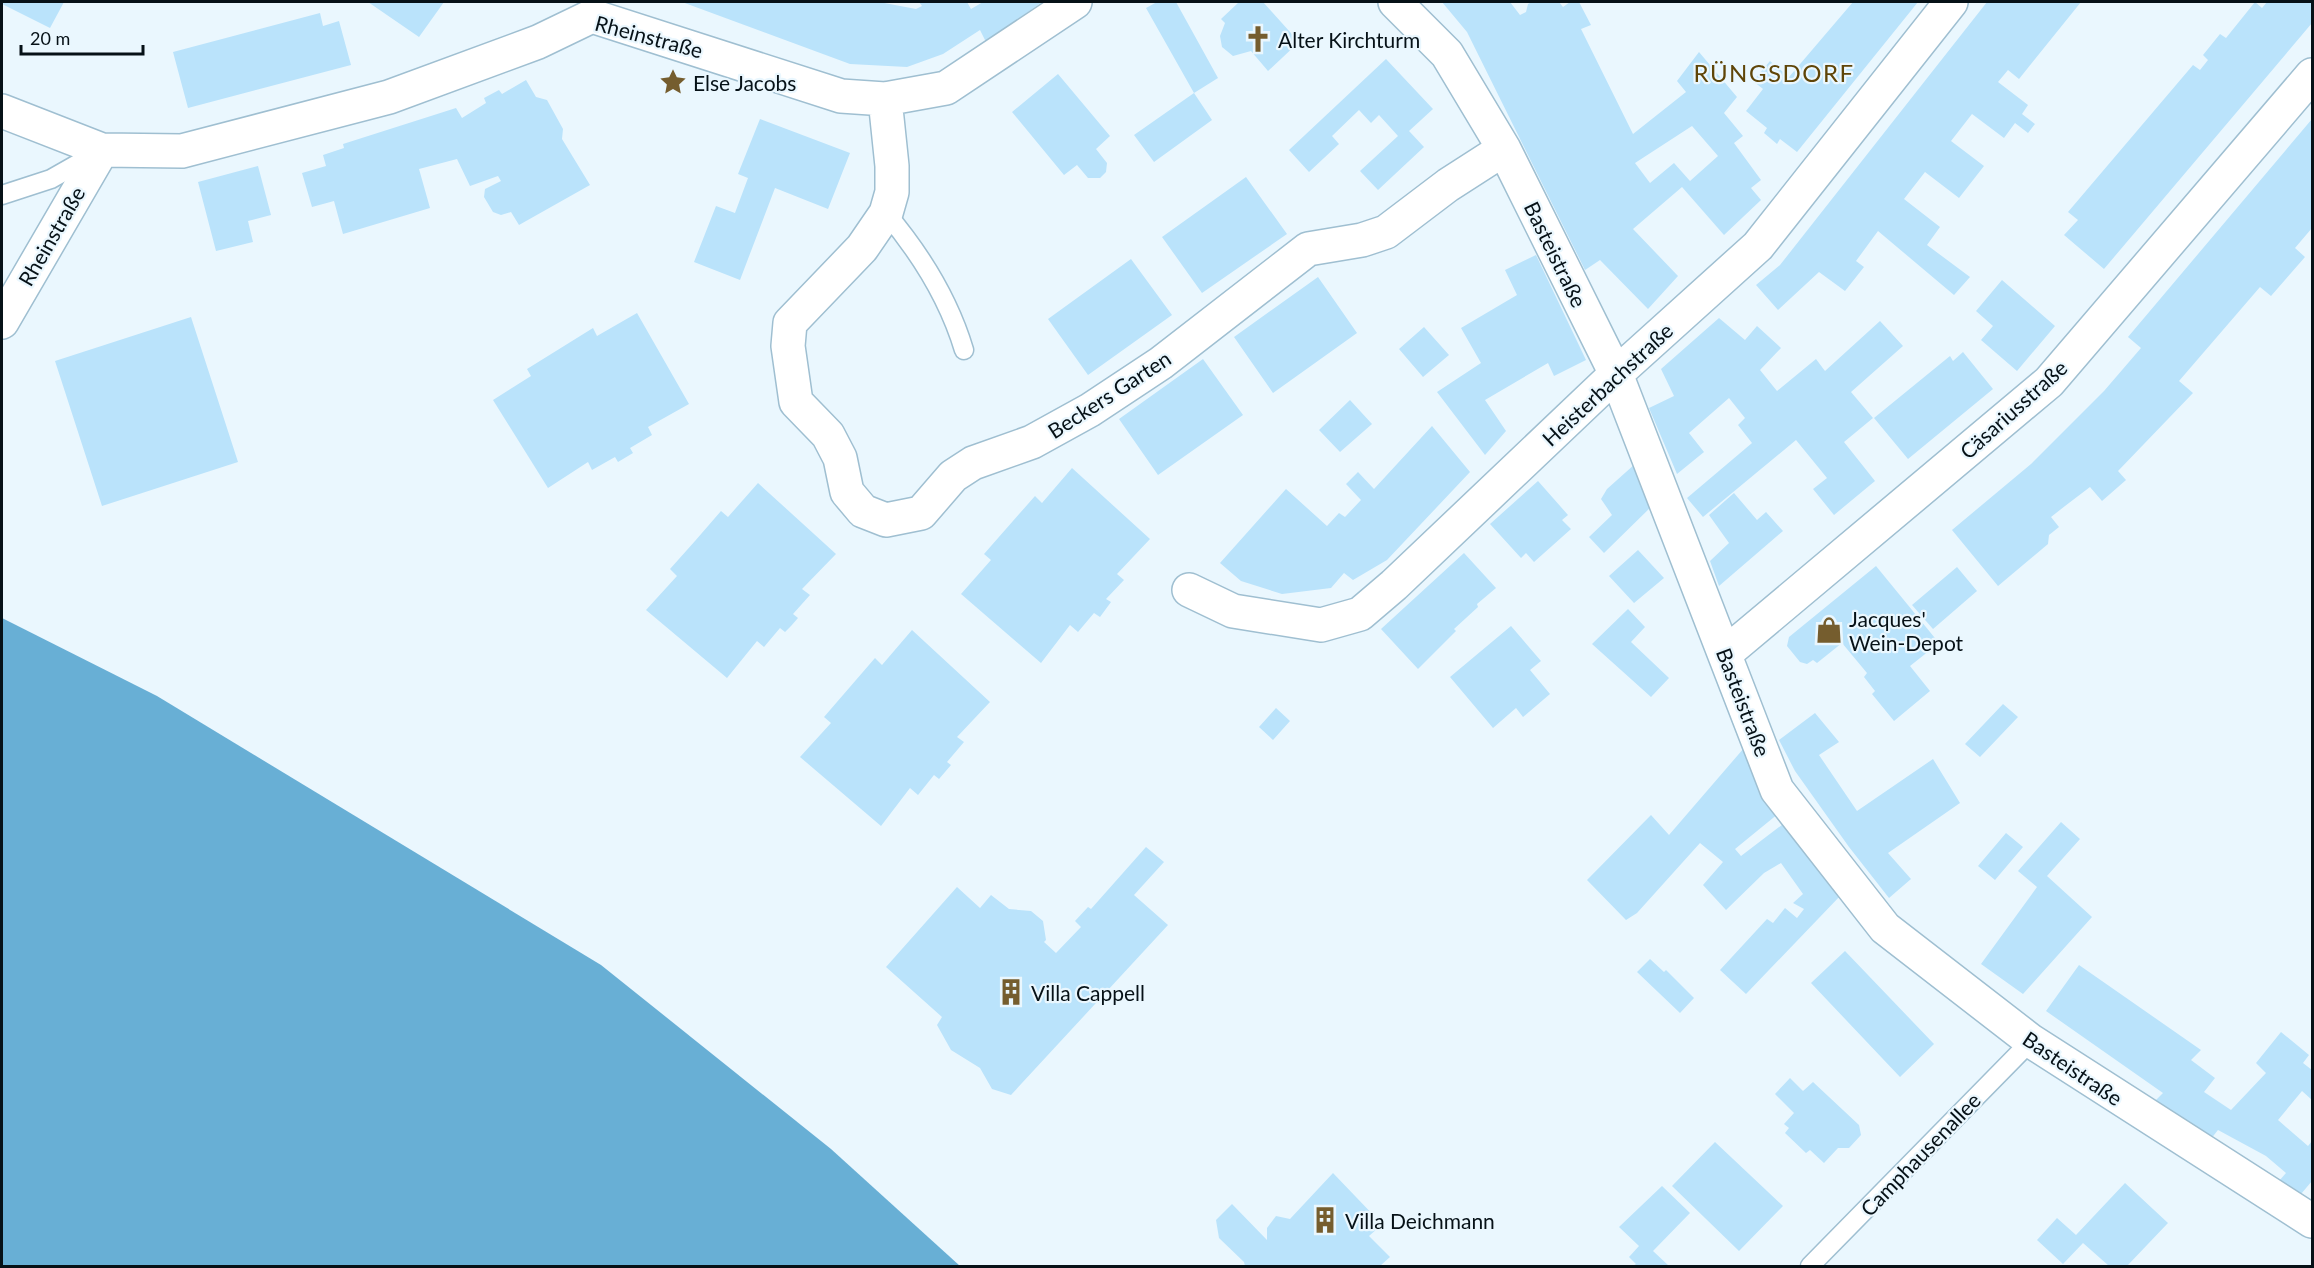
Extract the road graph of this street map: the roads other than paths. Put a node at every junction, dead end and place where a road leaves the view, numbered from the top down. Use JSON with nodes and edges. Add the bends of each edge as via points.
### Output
{"nodes":[{"id":1,"x":1075,"y":2,"type":"edge"},
{"id":2,"x":1395,"y":2,"type":"edge"},
{"id":3,"x":1951,"y":2,"type":"edge"},
{"id":4,"x":589,"y":9,"type":"edge"},
{"id":5,"x":2313,"y":75,"type":"edge"},
{"id":6,"x":885,"y":99,"type":"junction"},
{"id":7,"x":2,"y":111,"type":"edge"},
{"id":8,"x":1504,"y":149,"type":"junction"},
{"id":9,"x":102,"y":150,"type":"junction"},
{"id":10,"x":2,"y":195,"type":"edge"},
{"id":11,"x":886,"y":213,"type":"junction"},
{"id":12,"x":2,"y":322,"type":"edge"},
{"id":13,"x":964,"y":350,"type":"dead end"},
{"id":14,"x":1616,"y":374,"type":"junction"},
{"id":15,"x":1189,"y":590,"type":"dead end"},
{"id":16,"x":1726,"y":653,"type":"junction"},
{"id":17,"x":2031,"y":1041,"type":"junction"},
{"id":18,"x":2313,"y":1221,"type":"edge"},
{"id":19,"x":1810,"y":1266,"type":"edge"}],
"edges":[{"from":1,"to":6,"type":"street","name":"Rheinstraße","via":[[946,88]]},
{"from":2,"to":8,"type":"street","name":"Basteistraße","via":[[1447,54]]},
{"from":3,"to":14,"type":"street","name":"Heisterbachstraße","via":[[1758,246]]},
{"from":4,"to":6,"type":"street","name":"Rheinstraße","via":[[841,96]]},
{"from":4,"to":9,"type":"street","name":"Rheinstraße","via":[[538,42],[388,97],[182,151]]},
{"from":5,"to":16,"type":"street","name":"Cäsariusstraße","via":[[2049,382]]},
{"from":6,"to":11,"type":"street","name":"Beckers Garten","via":[[892,166],[892,192]]},
{"from":7,"to":9,"type":"street","name":"Rheinstraße"},
{"from":8,"to":11,"type":"street","name":"Beckers Garten","via":[[1386,232],[1308,249],[1161,363],[1090,410],[1032,442],[973,463],[953,476],[921,513],[886,520],[863,511],[847,492],[840,458],[828,435],[796,402],[788,346],[790,323],[862,248]]},
{"from":8,"to":14,"type":"street","name":"Basteistraße"},
{"from":9,"to":10,"type":"lane","via":[[51,179]]},
{"from":9,"to":12,"type":"street","name":"Rheinstraße"},
{"from":11,"to":13,"type":"lane","via":[[907,238],[956,322]]},
{"from":14,"to":15,"type":"street","name":"Heisterbachstraße","via":[[1360,614],[1321,625],[1233,611]]},
{"from":14,"to":16,"type":"street","name":"Basteistraße"},
{"from":16,"to":17,"type":"street","name":"Basteistraße","via":[[1777,790],[1885,928]]},
{"from":17,"to":18,"type":"street","name":"Basteistraße"},
{"from":17,"to":19,"type":"lane","name":"Camphausenallee"}]}
